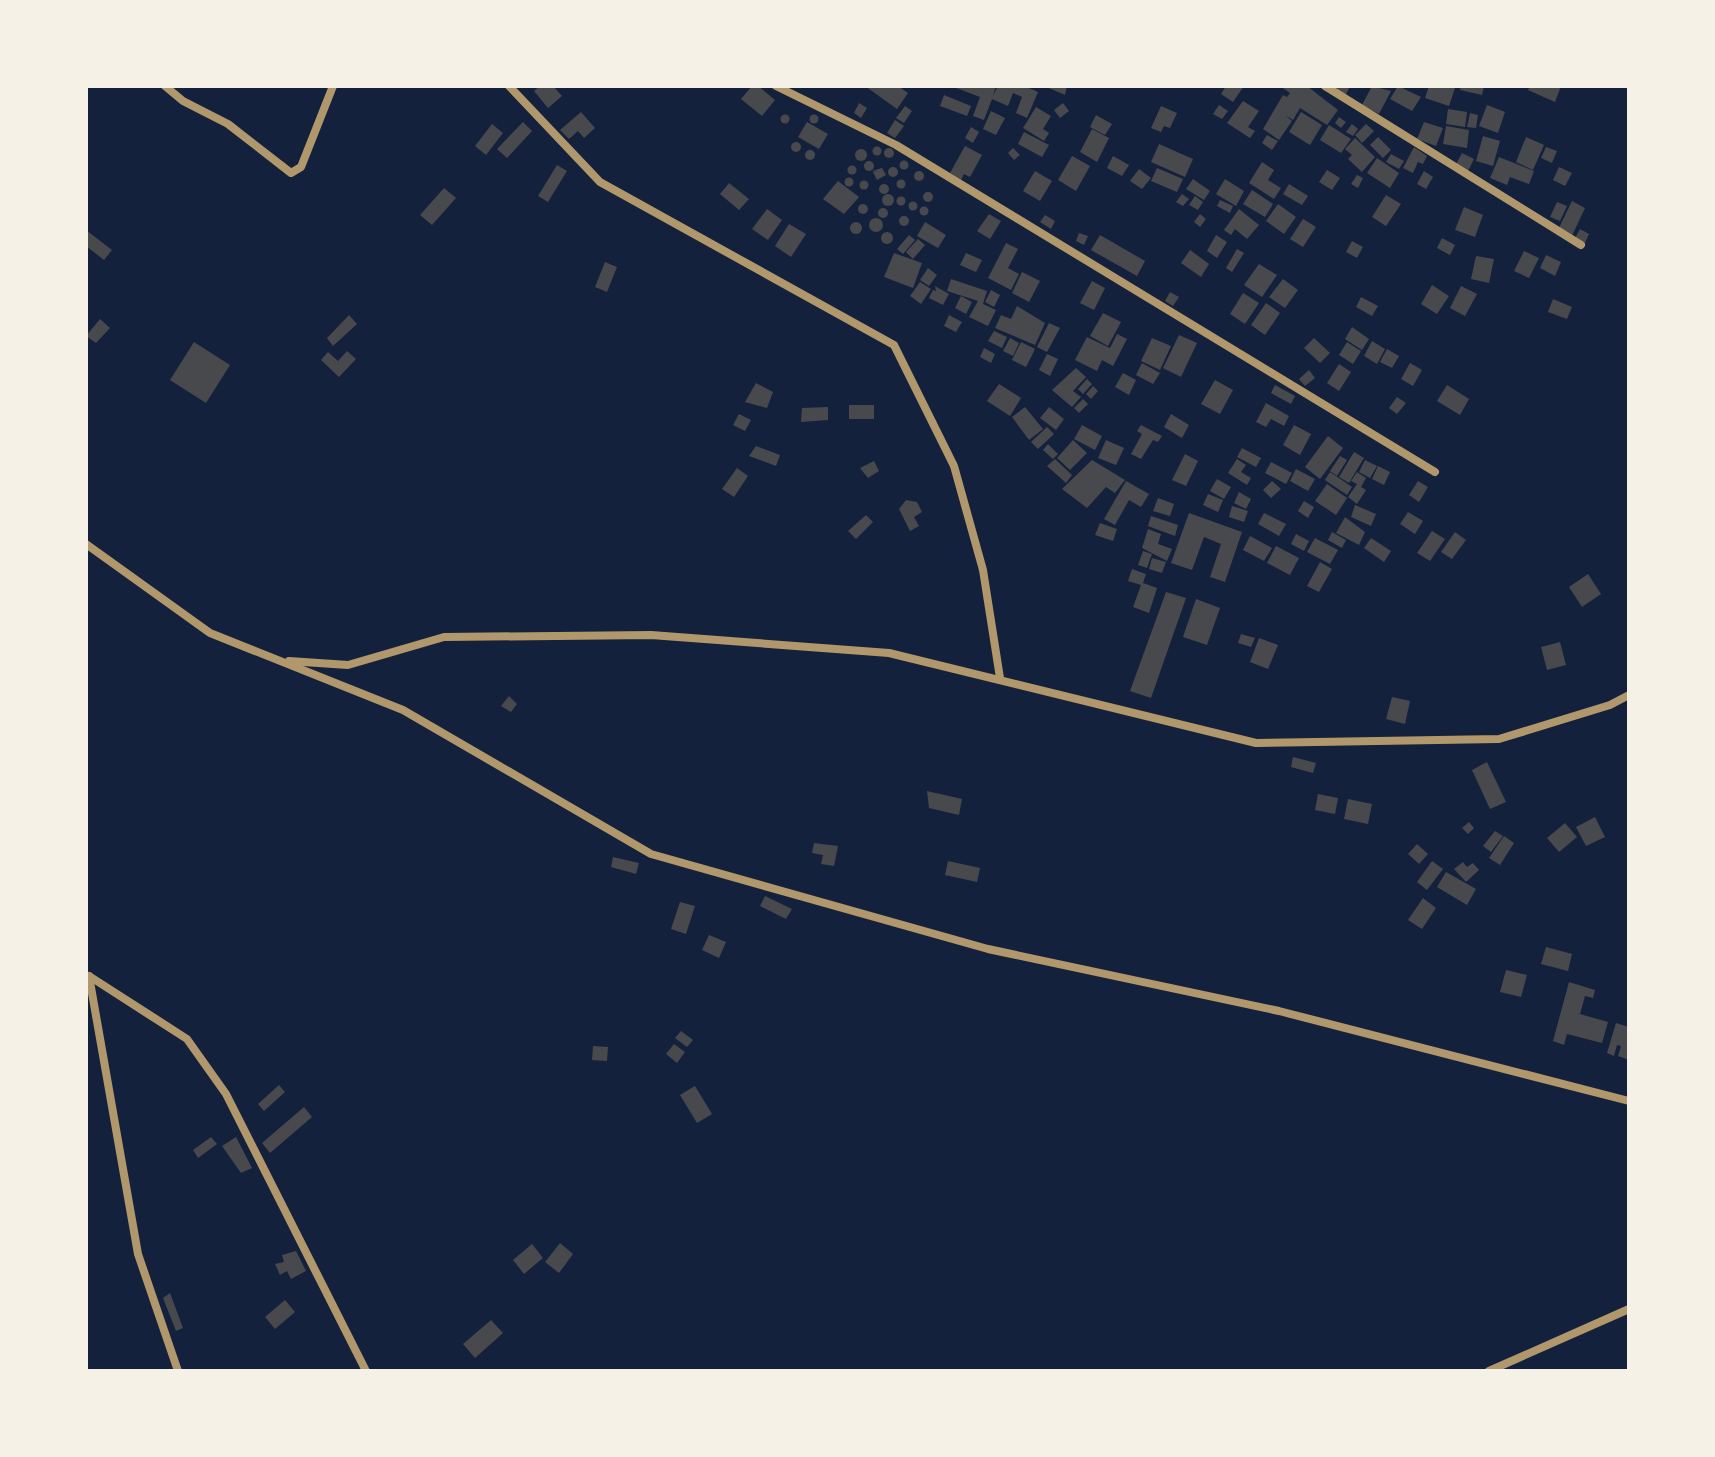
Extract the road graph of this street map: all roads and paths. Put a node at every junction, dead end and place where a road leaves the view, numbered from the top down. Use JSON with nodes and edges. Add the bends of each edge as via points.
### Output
{"nodes":[{"id":1,"x":165,"y":86,"type":"edge"},
{"id":2,"x":333,"y":86,"type":"edge"},
{"id":3,"x":509,"y":86,"type":"edge"},
{"id":4,"x":776,"y":86,"type":"edge"},
{"id":5,"x":1325,"y":86,"type":"edge"},
{"id":6,"x":1581,"y":245,"type":"dead end"},
{"id":7,"x":1435,"y":472,"type":"dead end"},
{"id":8,"x":86,"y":544,"type":"edge"},
{"id":9,"x":280,"y":660,"type":"junction"},
{"id":10,"x":1000,"y":678,"type":"junction"},
{"id":11,"x":1629,"y":695,"type":"edge"},
{"id":12,"x":88,"y":974,"type":"edge"},
{"id":13,"x":1629,"y":1101,"type":"edge"},
{"id":14,"x":1629,"y":1309,"type":"edge"},
{"id":15,"x":178,"y":1371,"type":"edge"},
{"id":16,"x":366,"y":1371,"type":"edge"},
{"id":17,"x":1489,"y":1371,"type":"edge"}],
"edges":[{"from":1,"to":2,"type":"street","via":[[228,124],[291,173],[301,167]]},
{"from":3,"to":10,"type":"street","via":[[600,182],[894,345],[954,466],[983,570]]},
{"from":4,"to":7,"type":"street","via":[[896,145]]},
{"from":5,"to":6,"type":"street"},
{"from":8,"to":9,"type":"street","via":[[210,633]]},
{"from":9,"to":10,"type":"street","via":[[348,665],[444,637],[651,635],[889,653]]},
{"from":9,"to":13,"type":"street","via":[[403,710],[651,854],[988,949],[1279,1011]]},
{"from":10,"to":11,"type":"street","via":[[1256,743],[1499,739]]},
{"from":12,"to":15,"type":"street","via":[[138,1254]]},
{"from":12,"to":16,"type":"street","via":[[187,1039],[226,1094]]},
{"from":14,"to":17,"type":"street"}]}
